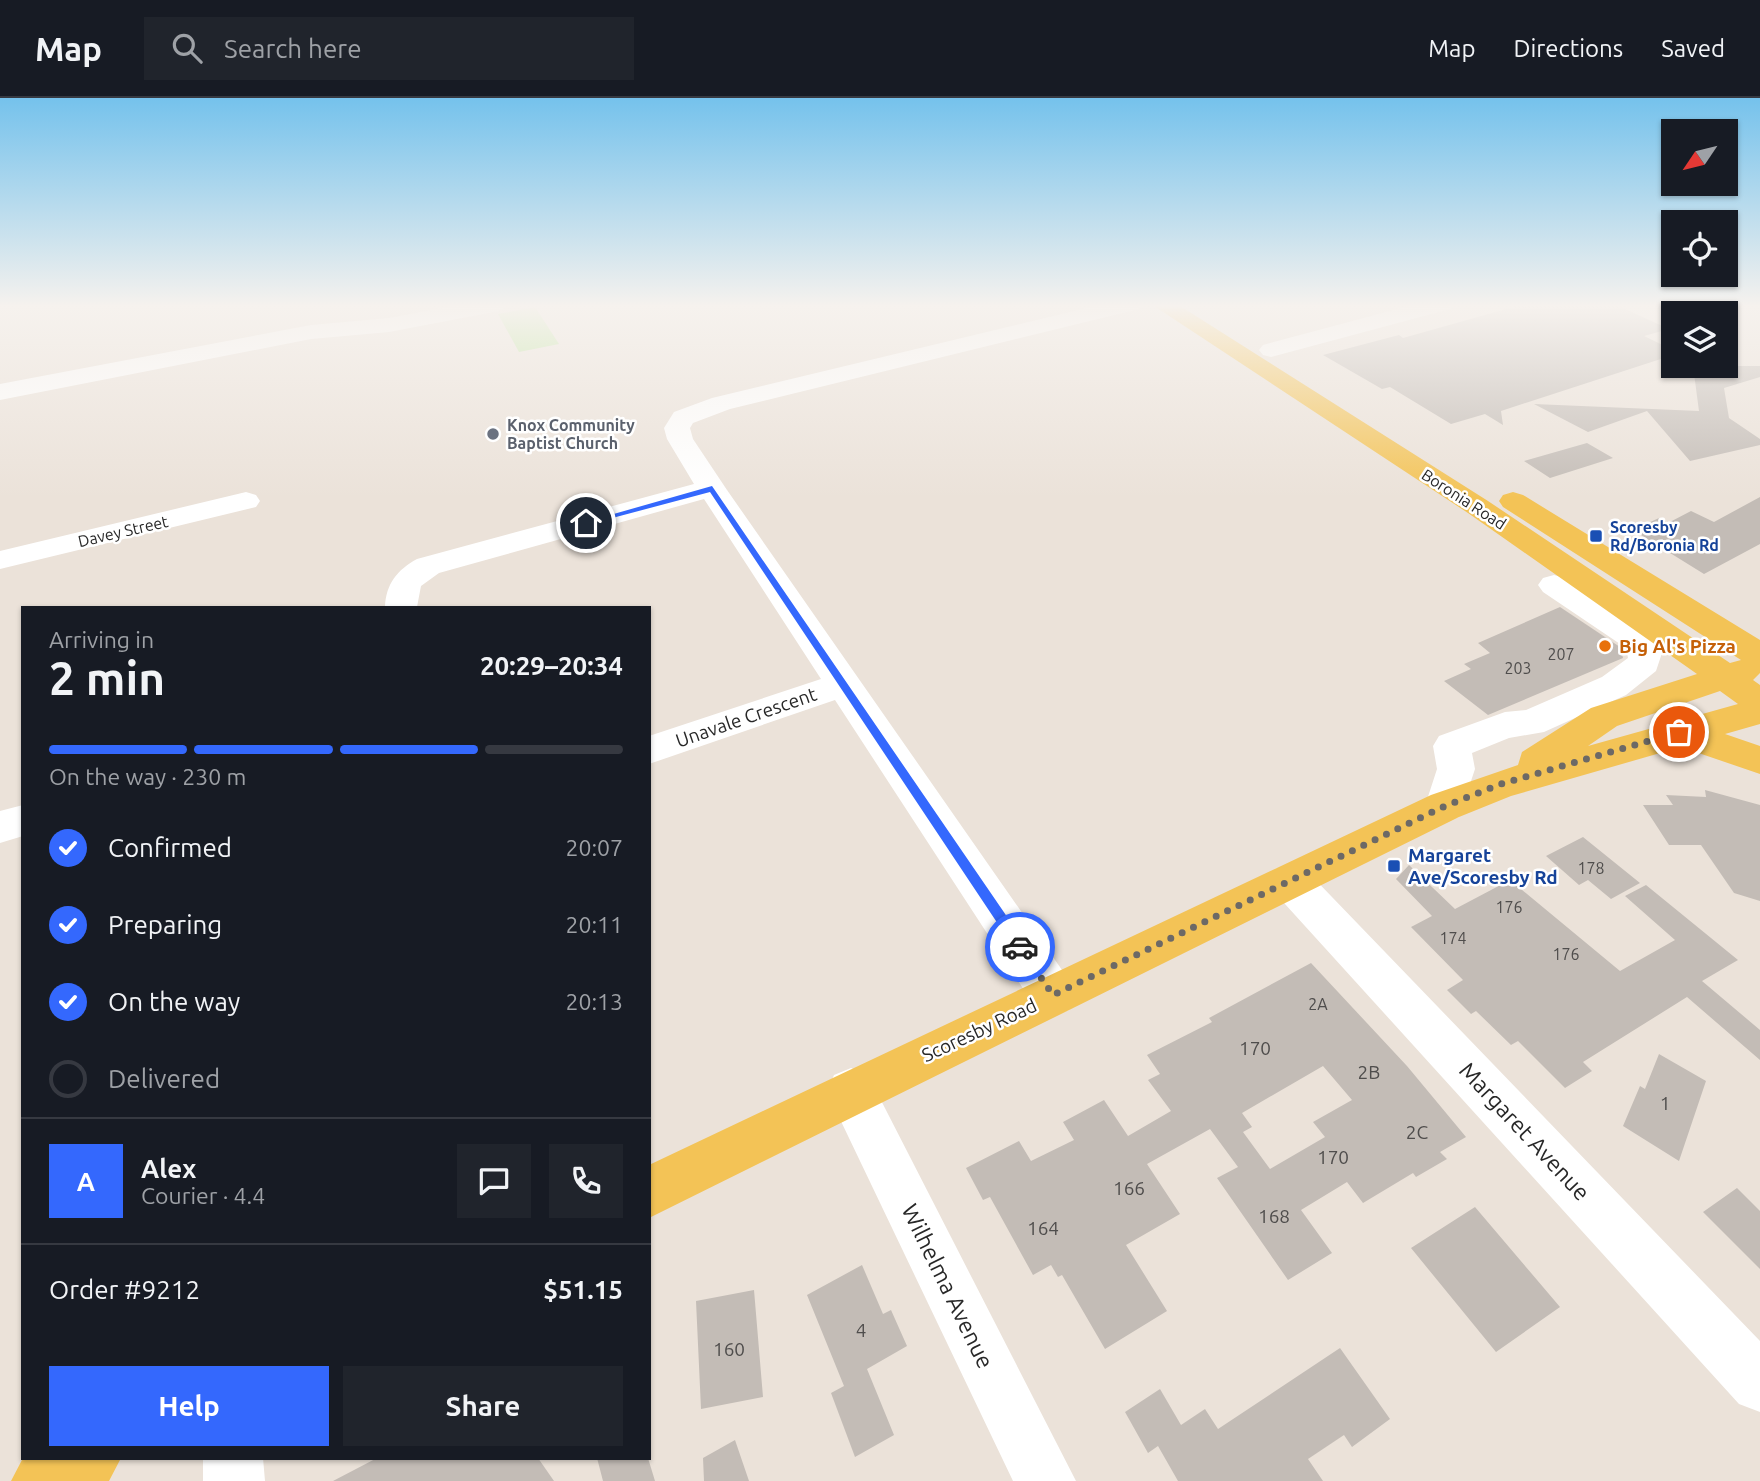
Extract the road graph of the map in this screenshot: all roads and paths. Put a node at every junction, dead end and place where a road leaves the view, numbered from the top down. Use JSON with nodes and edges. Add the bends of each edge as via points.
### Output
{"nodes":[{"id":1,"x":122,"y":369,"type":"edge"},
{"id":2,"x":861,"y":369,"type":"edge"},
{"id":3,"x":1262,"y":369,"type":"edge"},
{"id":4,"x":1301,"y":369,"type":"edge"},
{"id":5,"x":0,"y":392,"type":"edge"},
{"id":6,"x":712,"y":488,"type":"junction"},
{"id":7,"x":246,"y":501,"type":"dead end"},
{"id":8,"x":0,"y":560,"type":"edge"},
{"id":9,"x":1553,"y":584,"type":"dead end"},
{"id":10,"x":1673,"y":600,"type":"junction"},
{"id":11,"x":401,"y":606,"type":"edge"},
{"id":12,"x":1760,"y":633,"type":"edge"},
{"id":13,"x":1760,"y":656,"type":"edge"},
{"id":14,"x":1760,"y":668,"type":"edge"},
{"id":15,"x":1725,"y":675,"type":"junction"},
{"id":16,"x":843,"y":684,"type":"junction"},
{"id":17,"x":1760,"y":703,"type":"edge"},
{"id":18,"x":1760,"y":711,"type":"edge"},
{"id":19,"x":1679,"y":732,"type":"junction"},
{"id":20,"x":651,"y":749,"type":"edge"},
{"id":21,"x":1760,"y":760,"type":"edge"},
{"id":22,"x":1501,"y":784,"type":"junction"},
{"id":23,"x":1445,"y":806,"type":"junction"},
{"id":24,"x":21,"y":821,"type":"edge"},
{"id":25,"x":0,"y":827,"type":"edge"},
{"id":26,"x":1290,"y":881,"type":"junction"},
{"id":27,"x":1053,"y":995,"type":"junction"},
{"id":28,"x":851,"y":1091,"type":"junction"},
{"id":29,"x":651,"y":1191,"type":"edge"},
{"id":30,"x":1760,"y":1383,"type":"edge"},
{"id":31,"x":86,"y":1460,"type":"edge"},
{"id":32,"x":233,"y":1460,"type":"edge"},
{"id":33,"x":42,"y":1481,"type":"edge"},
{"id":34,"x":234,"y":1481,"type":"edge"},
{"id":35,"x":1045,"y":1481,"type":"edge"}],
"edges":[{"from":1,"to":5,"type":"street"},
{"from":2,"to":6,"type":"street","via":[[734,399],[683,418],[677,428],[680,439]]},
{"from":3,"to":15,"type":"main road","name":"Boronia Road","via":[[1478,507]]},
{"from":4,"to":10,"type":"main road","name":"Boronia Road"},
{"from":6,"to":11,"type":"street","via":[[428,566],[410,575],[401,590]]},
{"from":6,"to":16,"type":"street"},
{"from":7,"to":8,"type":"street","name":"Davey Street"},
{"from":9,"to":23,"type":"street","via":[[1639,640],[1646,650],[1644,663],[1614,686],[1531,723],[1505,725],[1452,746],[1456,769]]},
{"from":10,"to":12,"type":"main road"},
{"from":10,"to":13,"type":"main road","name":"Boronia Road"},
{"from":14,"to":15,"type":"main road","name":"Scoresby Road"},
{"from":15,"to":17,"type":"main road","name":"Boronia Road"},
{"from":15,"to":22,"type":"main road","name":"Scoresby Road","via":[[1604,717]]},
{"from":16,"to":20,"type":"street","name":"Unavale Crescent"},
{"from":16,"to":27,"type":"street"},
{"from":18,"to":19,"type":"main road","name":"Scoresby Road"},
{"from":19,"to":21,"type":"main road"},
{"from":19,"to":22,"type":"main road","name":"Scoresby Road"},
{"from":22,"to":23,"type":"main road","name":"Scoresby Road"},
{"from":23,"to":26,"type":"main road","name":"Scoresby Road"},
{"from":24,"to":25,"type":"street"},
{"from":26,"to":27,"type":"main road","name":"Scoresby Road"},
{"from":26,"to":30,"type":"street","name":"Margaret Avenue"},
{"from":27,"to":28,"type":"main road","name":"Scoresby Road"},
{"from":28,"to":29,"type":"main road","name":"Scoresby Road"},
{"from":28,"to":35,"type":"street","name":"Wilhelma Avenue"},
{"from":31,"to":33,"type":"main road"},
{"from":32,"to":34,"type":"street"}]}
